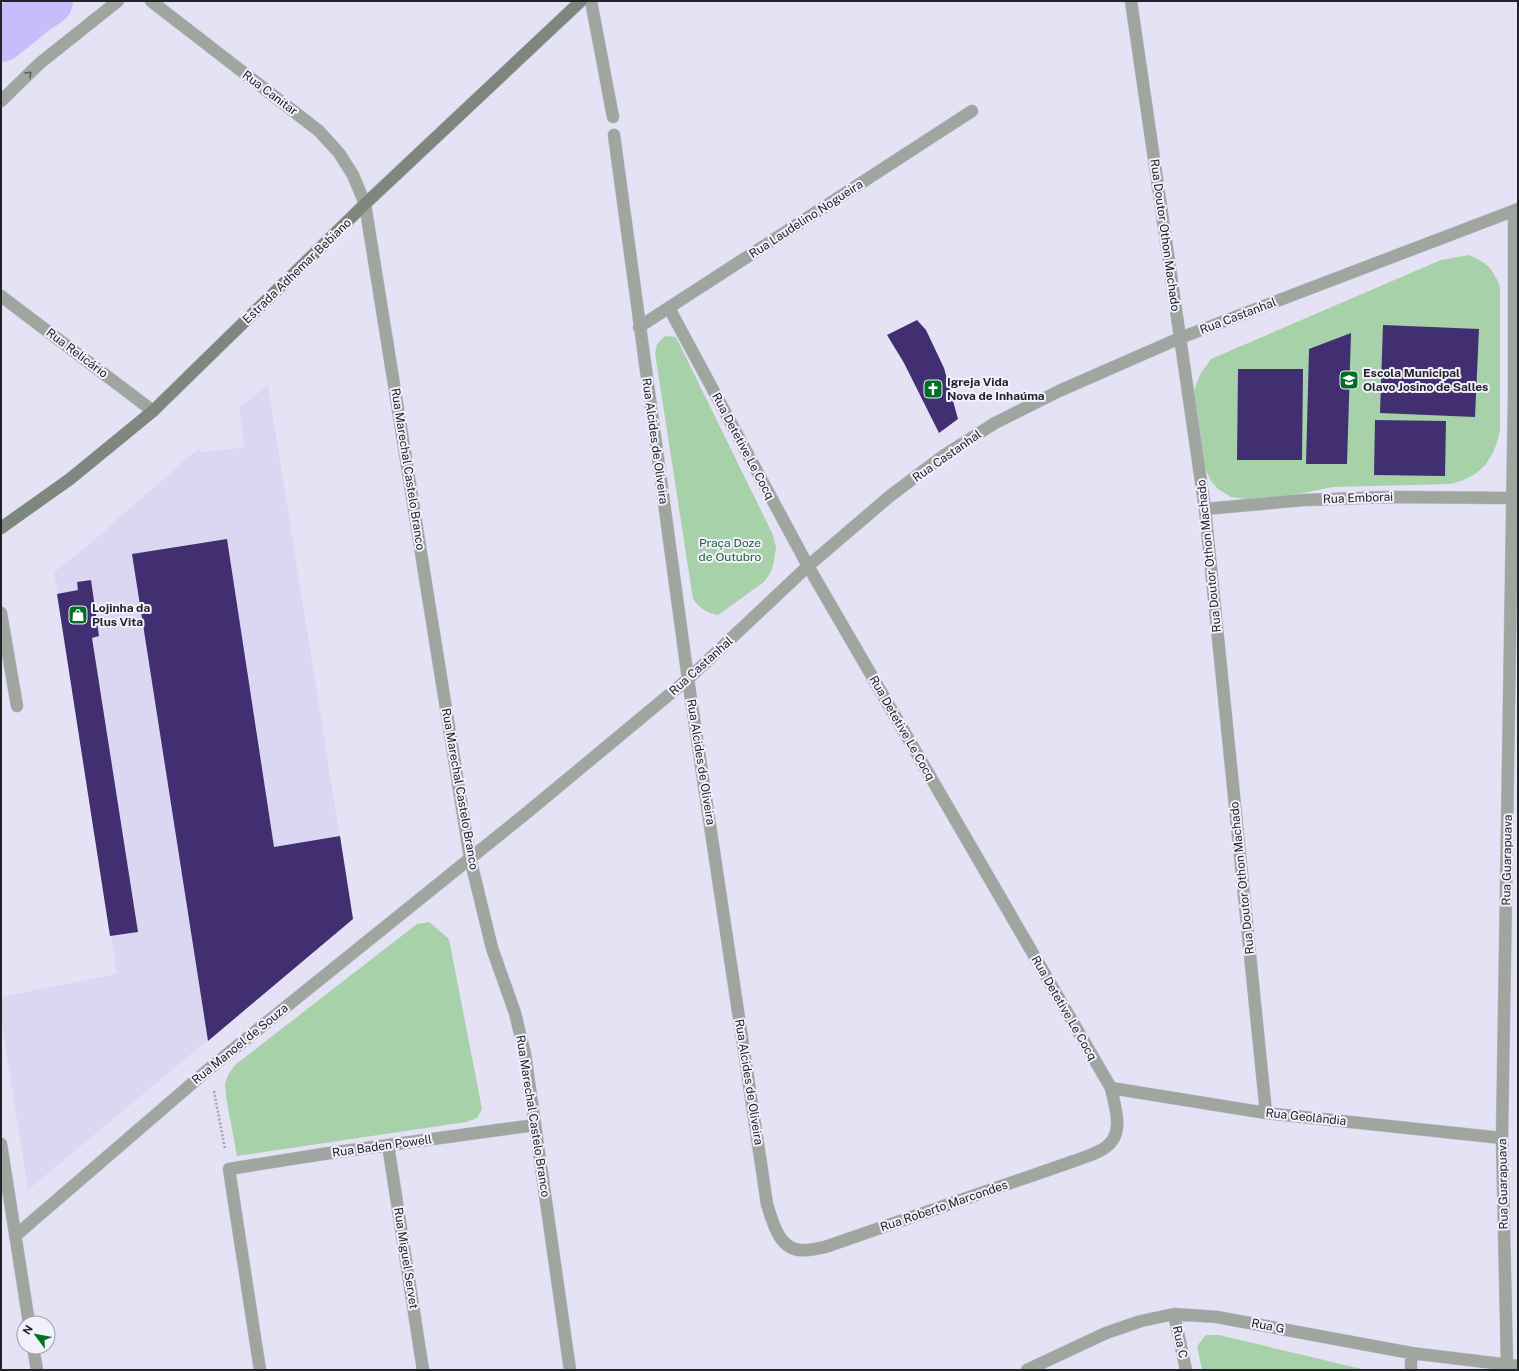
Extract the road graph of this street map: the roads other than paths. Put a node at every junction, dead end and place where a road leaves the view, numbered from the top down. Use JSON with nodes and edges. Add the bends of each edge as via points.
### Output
{"nodes":[{"id":1,"x":118,"y":1,"type":"edge"},
{"id":2,"x":152,"y":1,"type":"edge"},
{"id":3,"x":581,"y":1,"type":"edge"},
{"id":4,"x":591,"y":1,"type":"edge"},
{"id":5,"x":1131,"y":1,"type":"edge"},
{"id":6,"x":1,"y":102,"type":"edge"},
{"id":7,"x":972,"y":111,"type":"dead end"},
{"id":8,"x":613,"y":117,"type":"dead end"},
{"id":9,"x":614,"y":135,"type":"dead end"},
{"id":10,"x":365,"y":204,"type":"junction"},
{"id":11,"x":1516,"y":210,"type":"edge"},
{"id":12,"x":1,"y":296,"type":"edge"},
{"id":13,"x":669,"y":308,"type":"junction"},
{"id":14,"x":639,"y":327,"type":"junction"},
{"id":15,"x":1180,"y":338,"type":"junction"},
{"id":16,"x":153,"y":411,"type":"junction"},
{"id":17,"x":1512,"y":498,"type":"junction"},
{"id":18,"x":1205,"y":509,"type":"junction"},
{"id":19,"x":1,"y":528,"type":"edge"},
{"id":20,"x":808,"y":566,"type":"junction"},
{"id":21,"x":1,"y":613,"type":"edge"},
{"id":22,"x":688,"y":679,"type":"junction"},
{"id":23,"x":17,"y":706,"type":"dead end"},
{"id":24,"x":470,"y":858,"type":"junction"},
{"id":25,"x":1110,"y":1088,"type":"junction"},
{"id":26,"x":1266,"y":1113,"type":"junction"},
{"id":27,"x":535,"y":1125,"type":"junction"},
{"id":28,"x":1502,"y":1138,"type":"junction"},
{"id":29,"x":1,"y":1144,"type":"edge"},
{"id":30,"x":388,"y":1145,"type":"junction"},
{"id":31,"x":1105,"y":1148,"type":"joint"},
{"id":32,"x":15,"y":1236,"type":"junction"},
{"id":33,"x":783,"y":1242,"type":"joint"},
{"id":34,"x":1174,"y":1314,"type":"junction"},
{"id":35,"x":28,"y":1315,"type":"edge"},
{"id":36,"x":1410,"y":1353,"type":"junction"},
{"id":37,"x":34,"y":1355,"type":"edge"},
{"id":38,"x":1512,"y":1365,"type":"edge"},
{"id":39,"x":1029,"y":1369,"type":"edge"},
{"id":40,"x":37,"y":1370,"type":"edge"},
{"id":41,"x":260,"y":1370,"type":"edge"},
{"id":42,"x":423,"y":1370,"type":"edge"},
{"id":43,"x":570,"y":1370,"type":"edge"},
{"id":44,"x":1186,"y":1370,"type":"edge"},
{"id":45,"x":1411,"y":1370,"type":"edge"}],
"edges":[{"from":6,"to":1,"type":"street","one_way":true,"via":[[40,63]]},
{"from":2,"to":10,"type":"street","name":"Rua Canitar","via":[[320,131],[340,153]]},
{"from":3,"to":10,"type":"main road","name":"Estrada Adhemar Bebiano"},
{"from":4,"to":8,"type":"street"},
{"from":5,"to":15,"type":"street","name":"Rua Doutor Othon Machado"},
{"from":7,"to":13,"type":"street","name":"Rua Laudelino Nogueira"},
{"from":9,"to":14,"type":"street","name":"Rua Alcides de Oliveira"},
{"from":10,"to":16,"type":"main road","name":"Estrada Adhemar Bebiano"},
{"from":10,"to":24,"type":"street","name":"Rua Marechal Castelo Branco"},
{"from":11,"to":15,"type":"street","name":"Rua Castanhal"},
{"from":11,"to":17,"type":"street","name":"Rua Guarapuava"},
{"from":12,"to":16,"type":"street","name":"Rua Relicário"},
{"from":13,"to":14,"type":"street","name":"Rua Laudelino Nogueira"},
{"from":13,"to":20,"type":"street","name":"Rua Detetive Le Cocq"},
{"from":14,"to":22,"type":"street","name":"Rua Alcides de Oliveira"},
{"from":15,"to":18,"type":"street","name":"Rua Doutor Othon Machado"},
{"from":15,"to":20,"type":"street","name":"Rua Castanhal","via":[[1059,391],[995,423],[943,456],[890,496]]},
{"from":16,"to":19,"type":"main road","name":"Estrada Adhemar Bebiano","via":[[70,479]]},
{"from":17,"to":18,"type":"street","name":"Rua Emborai","via":[[1342,498]]},
{"from":17,"to":28,"type":"street","name":"Rua Guarapuava"},
{"from":18,"to":26,"type":"street","name":"Rua Doutor Othon Machado"},
{"from":20,"to":22,"type":"street","name":"Rua Castanhal"},
{"from":20,"to":25,"type":"street","name":"Rua Detetive Le Cocq"},
{"from":21,"to":23,"type":"street"},
{"from":22,"to":24,"type":"street","name":"Rua Castanhal"},
{"from":22,"to":33,"type":"street","name":"Rua Alcides de Oliveira","via":[[768,1204],[774,1226]]},
{"from":24,"to":27,"type":"street","name":"Rua Marechal Castelo Branco","via":[[492,948],[515,1013],[525,1054]]},
{"from":24,"to":32,"type":"street","name":"Rua Manoel de Souza","via":[[210,1068]]},
{"from":25,"to":26,"type":"street","name":"Rua Geolândia"},
{"from":25,"to":31,"type":"street","name":"Rua Detetive Le Cocq","via":[[1118,1118],[1114,1139]]},
{"from":26,"to":28,"type":"street","name":"Rua Geolândia"},
{"from":27,"to":30,"type":"street","name":"Rua Baden Powell"},
{"from":27,"to":43,"type":"street","name":"Rua Marechal Castelo Branco"},
{"from":28,"to":38,"type":"street","name":"Rua Guarapuava"},
{"from":29,"to":32,"type":"street"},
{"from":30,"to":41,"type":"street","name":"Rua Baden Powell","via":[[229,1169]]},
{"from":30,"to":42,"type":"street","name":"Rua Miguel Servet"},
{"from":31,"to":33,"type":"street","name":"Rua Roberto Marcondes","via":[[825,1247],[805,1251],[793,1249]]},
{"from":32,"to":35,"type":"street"},
{"from":34,"to":36,"type":"street","name":"Rua G","via":[[1217,1317]]},
{"from":34,"to":39,"type":"street","name":"Rua G","via":[[1141,1321],[1106,1333]]},
{"from":34,"to":44,"type":"street","name":"Rua C"},
{"from":36,"to":38,"type":"street","name":"Rua G"},
{"from":36,"to":45,"type":"street"},
{"from":37,"to":40,"type":"street"}]}
